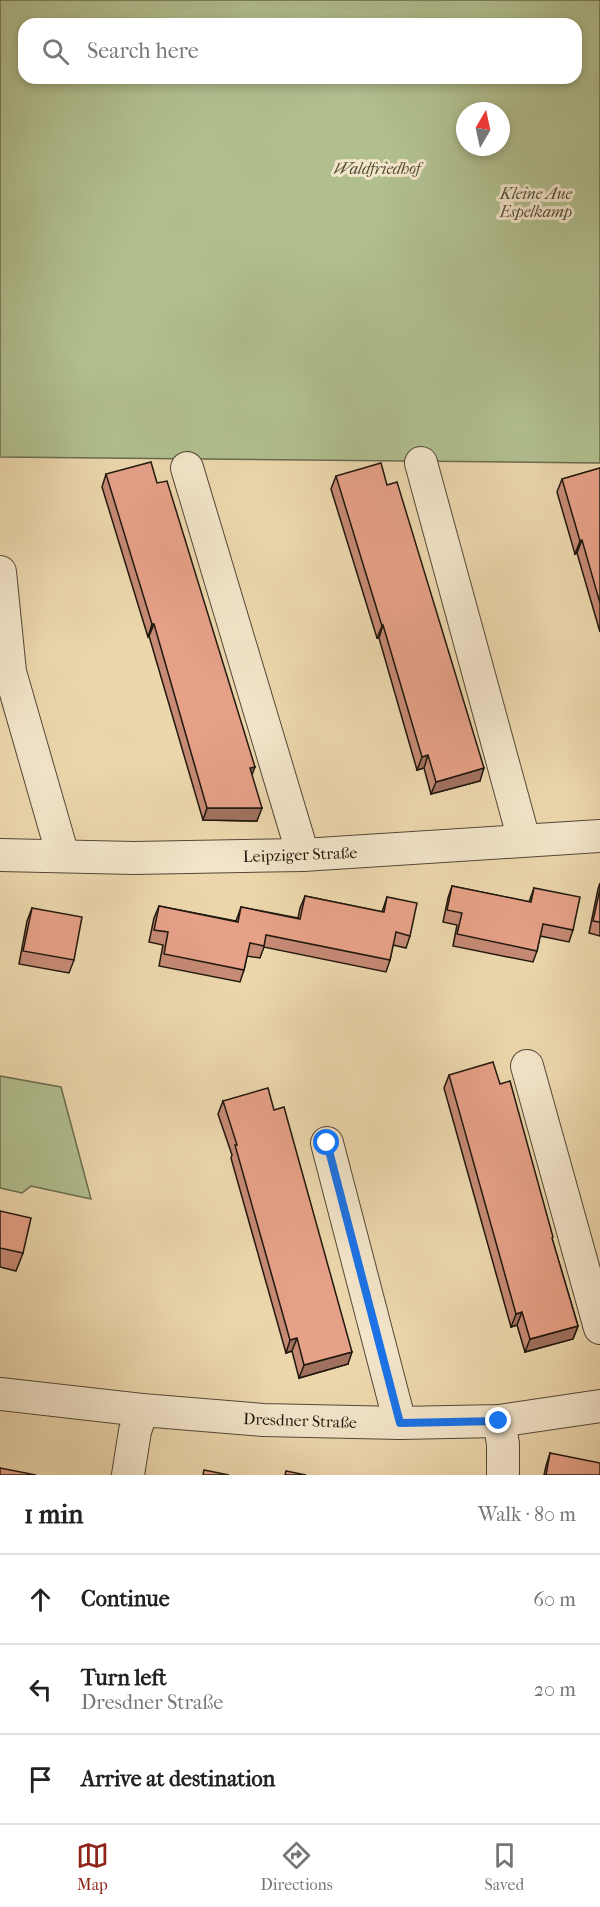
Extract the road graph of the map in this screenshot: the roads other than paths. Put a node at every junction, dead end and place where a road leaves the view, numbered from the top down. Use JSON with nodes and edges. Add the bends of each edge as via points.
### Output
{"nodes":[{"id":1,"x":421,"y":463,"type":"dead end"},
{"id":2,"x":188,"y":468,"type":"dead end"},
{"id":3,"x":0,"y":572,"type":"edge"},
{"id":4,"x":600,"y":836,"type":"edge"},
{"id":5,"x":524,"y":840,"type":"junction"},
{"id":6,"x":0,"y":855,"type":"edge"},
{"id":7,"x":303,"y":855,"type":"junction"},
{"id":8,"x":63,"y":856,"type":"junction"},
{"id":9,"x":527,"y":1066,"type":"dead end"},
{"id":10,"x":327,"y":1143,"type":"dead end"},
{"id":11,"x":600,"y":1328,"type":"edge"},
{"id":12,"x":0,"y":1394,"type":"edge"},
{"id":13,"x":600,"y":1406,"type":"edge"},
{"id":14,"x":142,"y":1410,"type":"junction"},
{"id":15,"x":499,"y":1421,"type":"junction"},
{"id":16,"x":400,"y":1423,"type":"junction"},
{"id":17,"x":128,"y":1475,"type":"edge"},
{"id":18,"x":503,"y":1475,"type":"edge"}],
"edges":[{"from":1,"to":5,"type":"street"},
{"from":2,"to":7,"type":"street"},
{"from":3,"to":8,"type":"street","via":[[10,672]]},
{"from":4,"to":5,"type":"street","name":"Leipziger Straße"},
{"from":5,"to":7,"type":"street","name":"Leipziger Straße"},
{"from":6,"to":8,"type":"street","name":"Leipziger Straße"},
{"from":7,"to":8,"type":"street","name":"Leipziger Straße"},
{"from":9,"to":11,"type":"street"},
{"from":10,"to":16,"type":"street"},
{"from":12,"to":14,"type":"street","name":"Dresdner Straße"},
{"from":13,"to":15,"type":"street","name":"Dresdner Straße"},
{"from":14,"to":16,"type":"street","name":"Dresdner Straße","via":[[263,1420]]},
{"from":14,"to":17,"type":"street"},
{"from":15,"to":16,"type":"street","name":"Dresdner Straße"},
{"from":15,"to":18,"type":"street"}]}
